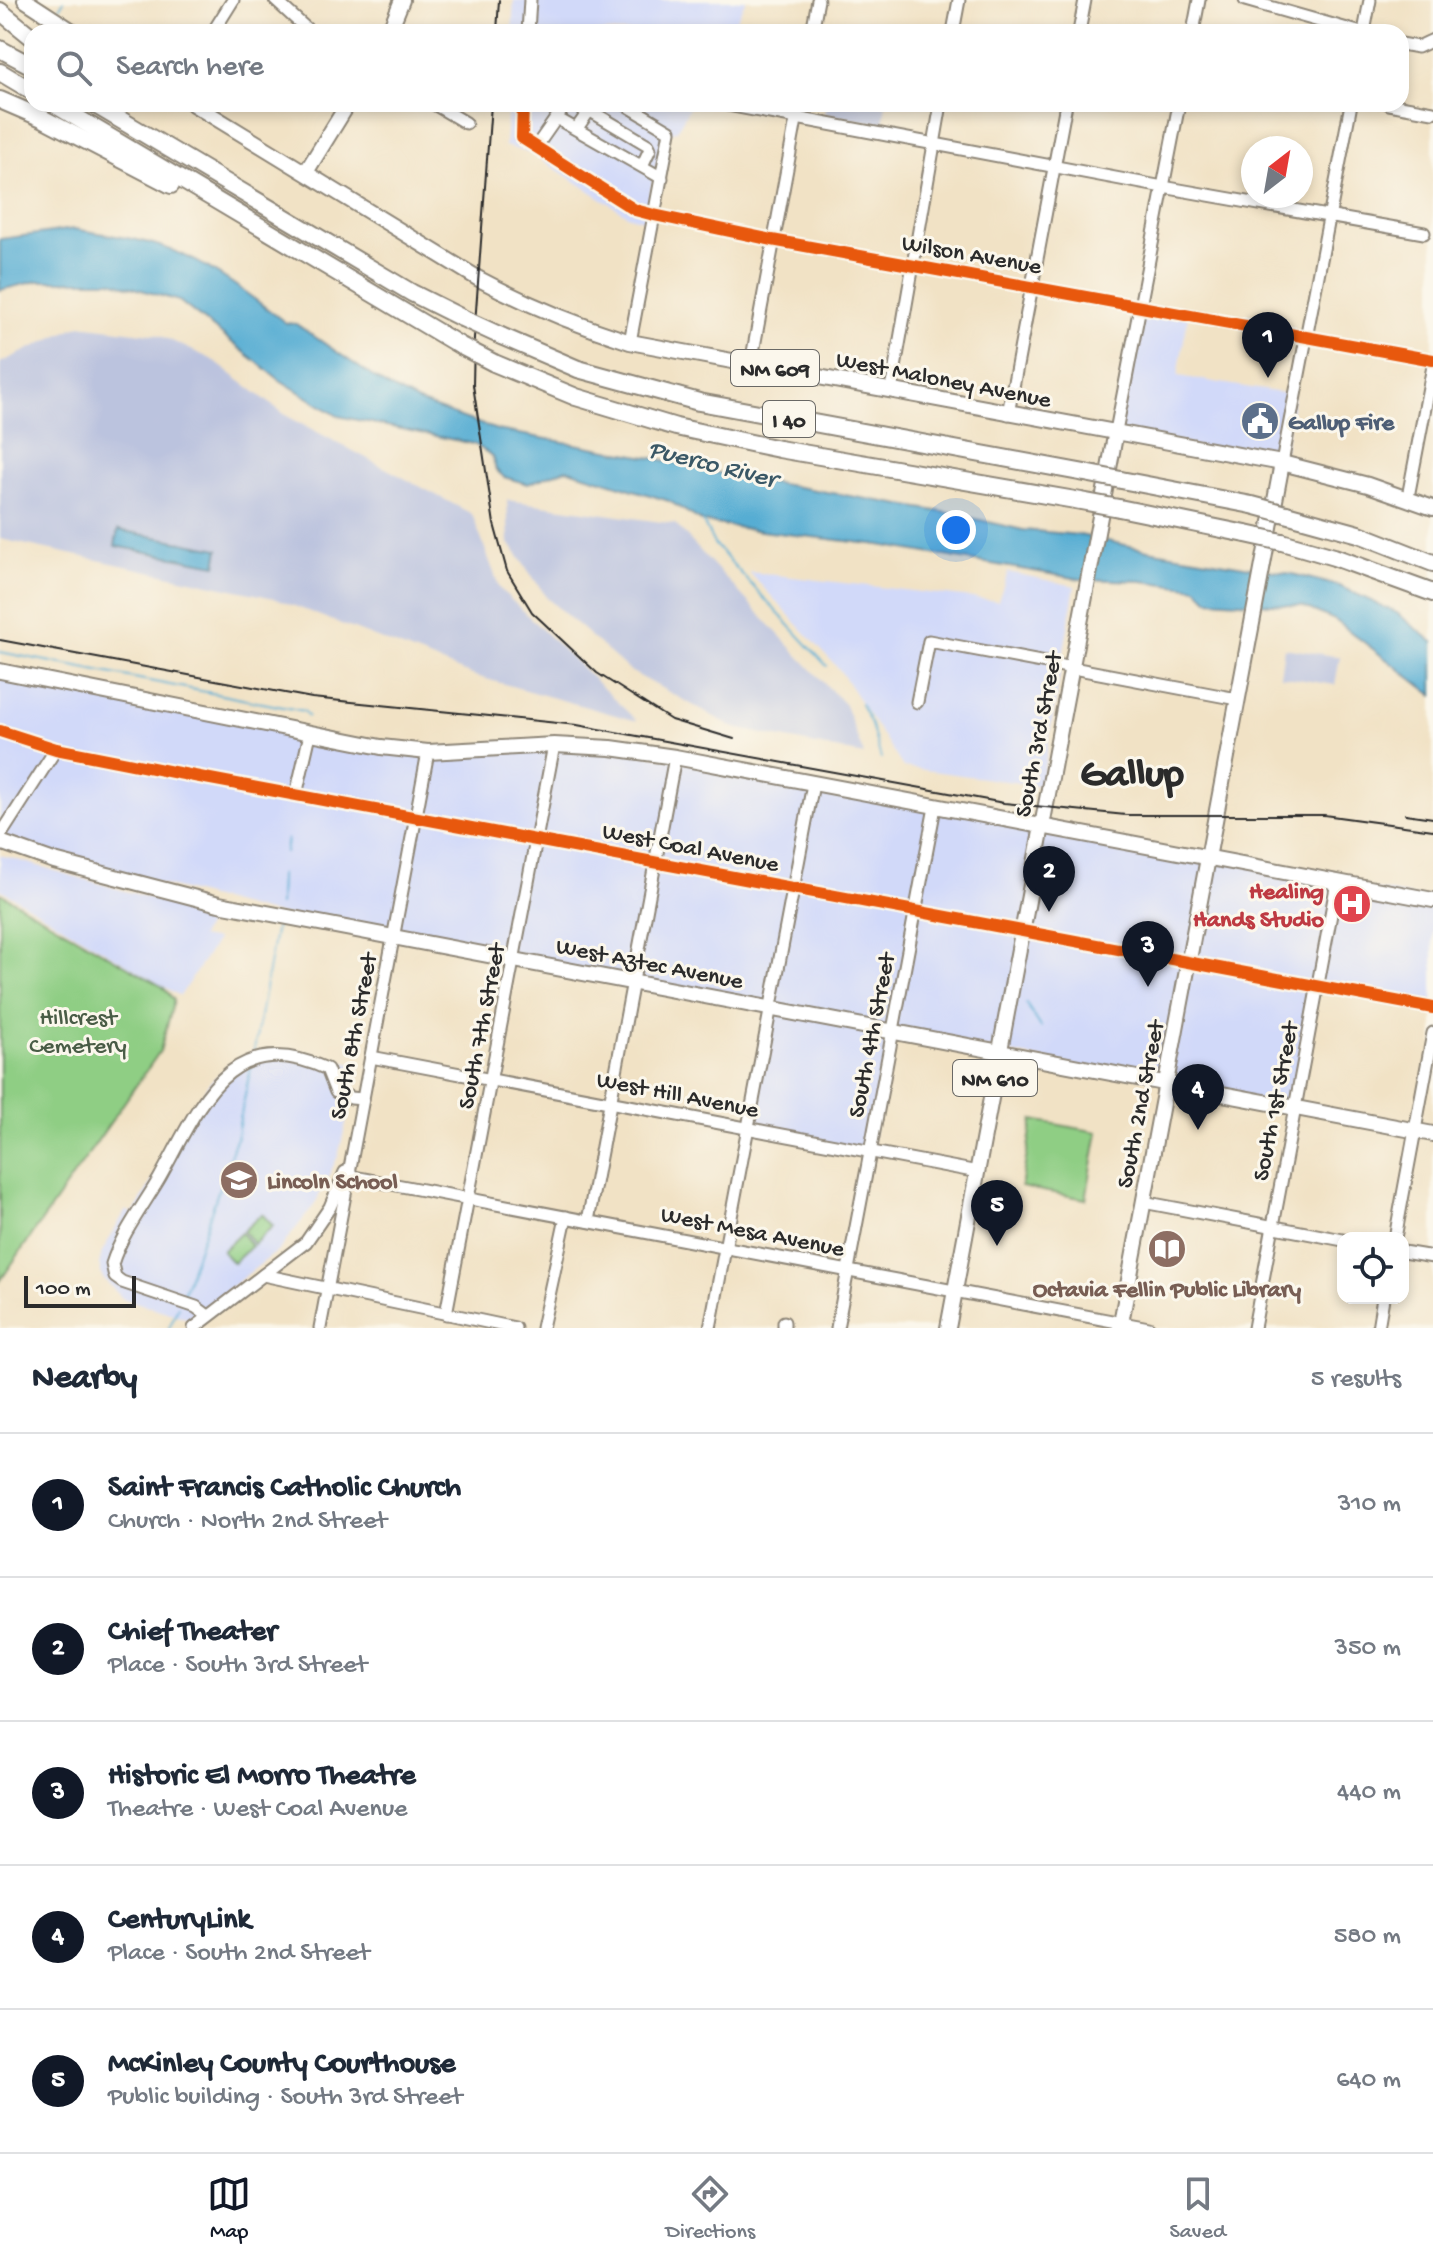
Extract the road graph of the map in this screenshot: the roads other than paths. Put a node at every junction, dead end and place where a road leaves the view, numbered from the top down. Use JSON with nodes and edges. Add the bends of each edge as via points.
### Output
{"nodes":[{"id":1,"x":25,"y":0,"type":"edge"},
{"id":2,"x":233,"y":0,"type":"edge"},
{"id":3,"x":275,"y":0,"type":"edge"},
{"id":4,"x":402,"y":0,"type":"edge"},
{"id":5,"x":530,"y":0,"type":"edge"},
{"id":6,"x":818,"y":0,"type":"edge"},
{"id":7,"x":959,"y":0,"type":"edge"},
{"id":8,"x":1085,"y":0,"type":"edge"},
{"id":9,"x":1199,"y":0,"type":"edge"},
{"id":10,"x":1245,"y":0,"type":"edge"},
{"id":11,"x":1370,"y":0,"type":"edge"},
{"id":12,"x":43,"y":6,"type":"edge"},
{"id":13,"x":0,"y":11,"type":"edge"},
{"id":14,"x":64,"y":24,"type":"edge"},
{"id":15,"x":218,"y":24,"type":"edge"},
{"id":16,"x":301,"y":24,"type":"edge"},
{"id":17,"x":392,"y":24,"type":"edge"},
{"id":18,"x":528,"y":24,"type":"edge"},
{"id":19,"x":814,"y":24,"type":"edge"},
{"id":20,"x":954,"y":24,"type":"edge"},
{"id":21,"x":1080,"y":24,"type":"edge"},
{"id":22,"x":1194,"y":24,"type":"edge"},
{"id":23,"x":1330,"y":24,"type":"edge"},
{"id":24,"x":1366,"y":24,"type":"edge"},
{"id":25,"x":24,"y":30,"type":"edge"},
{"id":26,"x":1433,"y":40,"type":"edge"},
{"id":27,"x":1409,"y":45,"type":"edge"},
{"id":28,"x":0,"y":49,"type":"edge"},
{"id":29,"x":24,"y":62,"type":"edge"},
{"id":30,"x":0,"y":72,"type":"edge"},
{"id":31,"x":24,"y":86,"type":"edge"},
{"id":32,"x":0,"y":100,"type":"edge"},
{"id":33,"x":1409,"y":108,"type":"edge"},
{"id":34,"x":24,"y":110,"type":"edge"},
{"id":35,"x":28,"y":112,"type":"edge"},
{"id":36,"x":67,"y":112,"type":"edge"},
{"id":37,"x":107,"y":112,"type":"edge"},
{"id":38,"x":127,"y":112,"type":"edge"},
{"id":39,"x":206,"y":112,"type":"edge"},
{"id":40,"x":343,"y":112,"type":"edge"},
{"id":41,"x":447,"y":112,"type":"edge"},
{"id":42,"x":523,"y":112,"type":"edge"},
{"id":43,"x":562,"y":112,"type":"edge"},
{"id":44,"x":588,"y":112,"type":"edge"},
{"id":45,"x":592,"y":112,"type":"edge"},
{"id":46,"x":638,"y":112,"type":"edge"},
{"id":47,"x":768,"y":112,"type":"edge"},
{"id":48,"x":798,"y":112,"type":"edge"},
{"id":49,"x":940,"y":112,"type":"edge"},
{"id":50,"x":1065,"y":112,"type":"edge"},
{"id":51,"x":1177,"y":112,"type":"edge"},
{"id":52,"x":1350,"y":112,"type":"edge"},
{"id":53,"x":1433,"y":112,"type":"edge"},
{"id":54,"x":797,"y":117,"type":"junction"},
{"id":55,"x":558,"y":119,"type":"junction"},
{"id":56,"x":466,"y":123,"type":"dead end"},
{"id":57,"x":577,"y":128,"type":"junction"},
{"id":58,"x":935,"y":143,"type":"junction"},
{"id":59,"x":536,"y":147,"type":"junction"},
{"id":60,"x":642,"y":166,"type":"junction"},
{"id":61,"x":1055,"y":166,"type":"junction"},
{"id":62,"x":306,"y":172,"type":"junction"},
{"id":63,"x":217,"y":178,"type":"junction"},
{"id":64,"x":662,"y":178,"type":"junction"},
{"id":65,"x":1163,"y":187,"type":"junction"},
{"id":66,"x":654,"y":215,"type":"junction"},
{"id":67,"x":1330,"y":216,"type":"junction"},
{"id":68,"x":1424,"y":233,"type":"dead end"},
{"id":69,"x":772,"y":240,"type":"junction"},
{"id":70,"x":310,"y":256,"type":"junction"},
{"id":71,"x":913,"y":264,"type":"junction"},
{"id":72,"x":1033,"y":286,"type":"junction"},
{"id":73,"x":1142,"y":307,"type":"junction"},
{"id":74,"x":1304,"y":337,"type":"junction"},
{"id":75,"x":630,"y":342,"type":"junction"},
{"id":76,"x":751,"y":363,"type":"junction"},
{"id":77,"x":1433,"y":363,"type":"edge"},
{"id":78,"x":891,"y":391,"type":"junction"},
{"id":79,"x":1008,"y":414,"type":"junction"},
{"id":80,"x":1116,"y":431,"type":"junction"},
{"id":81,"x":1282,"y":463,"type":"junction"},
{"id":82,"x":1408,"y":497,"type":"junction"},
{"id":83,"x":1433,"y":508,"type":"edge"},
{"id":84,"x":1433,"y":563,"type":"edge"},
{"id":85,"x":1433,"y":593,"type":"edge"},
{"id":86,"x":1072,"y":668,"type":"junction"},
{"id":87,"x":0,"y":671,"type":"edge"},
{"id":88,"x":1237,"y":699,"type":"junction"},
{"id":89,"x":917,"y":702,"type":"dead end"},
{"id":90,"x":0,"y":731,"type":"edge"},
{"id":91,"x":310,"y":734,"type":"junction"},
{"id":92,"x":554,"y":745,"type":"junction"},
{"id":93,"x":56,"y":749,"type":"junction"},
{"id":94,"x":428,"y":752,"type":"junction"},
{"id":95,"x":675,"y":757,"type":"junction"},
{"id":96,"x":813,"y":784,"type":"junction"},
{"id":97,"x":296,"y":795,"type":"junction"},
{"id":98,"x":935,"y":807,"type":"junction"},
{"id":99,"x":416,"y":817,"type":"junction"},
{"id":100,"x":1042,"y":827,"type":"junction"},
{"id":101,"x":0,"y":836,"type":"edge"},
{"id":102,"x":537,"y":840,"type":"junction"},
{"id":103,"x":0,"y":842,"type":"edge"},
{"id":104,"x":1208,"y":859,"type":"junction"},
{"id":105,"x":656,"y":862,"type":"junction"},
{"id":106,"x":1337,"y":882,"type":"junction"},
{"id":107,"x":793,"y":887,"type":"junction"},
{"id":108,"x":1433,"y":900,"type":"edge"},
{"id":109,"x":915,"y":911,"type":"junction"},
{"id":110,"x":1022,"y":931,"type":"junction"},
{"id":111,"x":393,"y":936,"type":"junction"},
{"id":112,"x":514,"y":959,"type":"junction"},
{"id":113,"x":1188,"y":963,"type":"junction"},
{"id":114,"x":633,"y":981,"type":"junction"},
{"id":115,"x":1317,"y":987,"type":"junction"},
{"id":116,"x":771,"y":1008,"type":"junction"},
{"id":117,"x":1433,"y":1008,"type":"edge"},
{"id":118,"x":893,"y":1031,"type":"junction"},
{"id":119,"x":1433,"y":1033,"type":"edge"},
{"id":120,"x":1000,"y":1051,"type":"junction"},
{"id":121,"x":371,"y":1057,"type":"junction"},
{"id":122,"x":492,"y":1080,"type":"junction"},
{"id":123,"x":1166,"y":1083,"type":"junction"},
{"id":124,"x":363,"y":1099,"type":"junction"},
{"id":125,"x":611,"y":1102,"type":"junction"},
{"id":126,"x":1295,"y":1107,"type":"junction"},
{"id":127,"x":749,"y":1129,"type":"junction"},
{"id":128,"x":1415,"y":1130,"type":"junction"},
{"id":129,"x":1433,"y":1134,"type":"edge"},
{"id":130,"x":870,"y":1152,"type":"junction"},
{"id":131,"x":353,"y":1153,"type":"junction"},
{"id":132,"x":978,"y":1172,"type":"junction"},
{"id":133,"x":349,"y":1176,"type":"junction"},
{"id":134,"x":470,"y":1199,"type":"junction"},
{"id":135,"x":1143,"y":1202,"type":"junction"},
{"id":136,"x":566,"y":1217,"type":"junction"},
{"id":137,"x":588,"y":1221,"type":"junction"},
{"id":138,"x":1273,"y":1227,"type":"junction"},
{"id":139,"x":1396,"y":1232,"type":"edge"},
{"id":140,"x":1337,"y":1239,"type":"edge"},
{"id":141,"x":726,"y":1248,"type":"junction"},
{"id":142,"x":1409,"y":1253,"type":"edge"},
{"id":143,"x":1433,"y":1257,"type":"edge"},
{"id":144,"x":848,"y":1271,"type":"junction"},
{"id":145,"x":263,"y":1275,"type":"junction"},
{"id":146,"x":327,"y":1291,"type":"junction"},
{"id":147,"x":955,"y":1291,"type":"junction"},
{"id":148,"x":1382,"y":1304,"type":"edge"},
{"id":149,"x":449,"y":1319,"type":"edge"},
{"id":150,"x":200,"y":1324,"type":"edge"},
{"id":151,"x":1120,"y":1325,"type":"edge"},
{"id":152,"x":320,"y":1328,"type":"edge"},
{"id":153,"x":515,"y":1328,"type":"edge"},
{"id":154,"x":542,"y":1328,"type":"edge"},
{"id":155,"x":710,"y":1328,"type":"edge"},
{"id":156,"x":837,"y":1328,"type":"edge"},
{"id":157,"x":948,"y":1328,"type":"edge"},
{"id":158,"x":1149,"y":1328,"type":"edge"},
{"id":159,"x":1254,"y":1328,"type":"edge"},
{"id":160,"x":1378,"y":1328,"type":"edge"}],
"edges":[{"from":1,"to":12,"type":"main road"},
{"from":2,"to":15,"type":"street"},
{"from":3,"to":16,"type":"street"},
{"from":4,"to":17,"type":"main road"},
{"from":5,"to":18,"type":"street"},
{"from":6,"to":19,"type":"street"},
{"from":7,"to":20,"type":"street"},
{"from":8,"to":21,"type":"street"},
{"from":9,"to":22,"type":"street"},
{"from":10,"to":23,"type":"street"},
{"from":11,"to":24,"type":"street"},
{"from":12,"to":14,"type":"main road"},
{"from":13,"to":25,"type":"highway"},
{"from":26,"to":27,"type":"street"},
{"from":28,"to":29,"type":"highway"},
{"from":30,"to":31,"type":"highway"},
{"from":32,"to":34,"type":"highway"},
{"from":33,"to":53,"type":"street"},
{"from":35,"to":70,"type":"highway"},
{"from":36,"to":70,"type":"highway","number":"I 40"},
{"from":37,"to":63,"type":"highway","number":"I 40"},
{"from":38,"to":63,"type":"highway"},
{"from":39,"to":62,"type":"main road","name":"West Maloney Avenue","number":"NM 609"},
{"from":40,"to":62,"type":"main road"},
{"from":41,"to":56,"type":"street"},
{"from":42,"to":59,"type":"street","name":"Wilson Avenue","via":[[522,138]]},
{"from":43,"to":55,"type":"street"},
{"from":44,"to":57,"type":"street"},
{"from":45,"to":60,"type":"street","via":[[648,145]]},
{"from":46,"to":64,"type":"street","via":[[670,131]]},
{"from":47,"to":54,"type":"street"},
{"from":48,"to":54,"type":"street"},
{"from":49,"to":58,"type":"street"},
{"from":50,"to":61,"type":"street"},
{"from":51,"to":65,"type":"street"},
{"from":52,"to":67,"type":"street"},
{"from":54,"to":58,"type":"street"},
{"from":54,"to":69,"type":"street"},
{"from":55,"to":57,"type":"street"},
{"from":55,"to":59,"type":"street"},
{"from":57,"to":60,"type":"street"},
{"from":58,"to":61,"type":"street"},
{"from":58,"to":71,"type":"street"},
{"from":59,"to":66,"type":"street","name":"Wilson Avenue","via":[[635,210]]},
{"from":60,"to":64,"type":"street"},
{"from":61,"to":65,"type":"street"},
{"from":61,"to":72,"type":"street"},
{"from":62,"to":75,"type":"main road","name":"West Maloney Avenue","number":"NM 609","via":[[479,279],[571,323]]},
{"from":63,"to":84,"type":"highway","number":"I 40","bridge":true,"via":[[412,293],[578,369],[699,402],[1252,505],[1359,534]]},
{"from":64,"to":66,"type":"street"},
{"from":65,"to":67,"type":"street"},
{"from":65,"to":73,"type":"street"},
{"from":66,"to":69,"type":"street","name":"Wilson Avenue"},
{"from":66,"to":75,"type":"street"},
{"from":67,"to":68,"type":"street"},
{"from":67,"to":74,"type":"street"},
{"from":69,"to":71,"type":"street","name":"Wilson Avenue"},
{"from":69,"to":76,"type":"street"},
{"from":70,"to":85,"type":"highway","number":"I 40","bridge":true,"via":[[461,346],[576,397],[676,427],[779,449],[1282,542]]},
{"from":71,"to":72,"type":"street","name":"Wilson Avenue"},
{"from":71,"to":78,"type":"street"},
{"from":72,"to":73,"type":"street","name":"Wilson Avenue"},
{"from":72,"to":79,"type":"street"},
{"from":73,"to":74,"type":"street","name":"Wilson Avenue"},
{"from":73,"to":80,"type":"street"},
{"from":74,"to":77,"type":"street","name":"Wilson Avenue"},
{"from":74,"to":81,"type":"street"},
{"from":75,"to":76,"type":"main road","name":"West Maloney Avenue","number":"NM 609"},
{"from":76,"to":78,"type":"main road","name":"West Maloney Avenue","number":"NM 609"},
{"from":77,"to":82,"type":"street"},
{"from":78,"to":79,"type":"main road","name":"West Maloney Avenue","number":"NM 609"},
{"from":79,"to":80,"type":"main road","name":"West Maloney Avenue","number":"NM 609"},
{"from":80,"to":81,"type":"main road","name":"West Maloney Avenue","number":"NM 609"},
{"from":80,"to":86,"type":"main road","name":"South 3rd Street","number":"NM 610"},
{"from":81,"to":82,"type":"main road","name":"West Maloney Avenue","number":"NM 609"},
{"from":81,"to":88,"type":"main road","name":"South 2nd Street"},
{"from":82,"to":83,"type":"main road","number":"NM 609"},
{"from":86,"to":88,"type":"street"},
{"from":86,"to":89,"type":"street","via":[[929,641]]},
{"from":86,"to":100,"type":"main road","name":"South 3rd Street","number":"NM 610"},
{"from":87,"to":91,"type":"main road"},
{"from":88,"to":104,"type":"main road","name":"South 2nd Street"},
{"from":90,"to":93,"type":"street","name":"West Coal Avenue"},
{"from":91,"to":94,"type":"main road"},
{"from":91,"to":97,"type":"street"},
{"from":92,"to":94,"type":"main road"},
{"from":92,"to":95,"type":"main road"},
{"from":92,"to":102,"type":"street","name":"South 7th Street"},
{"from":93,"to":97,"type":"street","name":"West Coal Avenue"},
{"from":93,"to":101,"type":"street"},
{"from":94,"to":99,"type":"street","name":"South 8th Street"},
{"from":95,"to":96,"type":"main road"},
{"from":95,"to":105,"type":"street"},
{"from":96,"to":98,"type":"main road"},
{"from":96,"to":107,"type":"street"},
{"from":97,"to":99,"type":"street","name":"West Coal Avenue"},
{"from":98,"to":100,"type":"main road"},
{"from":98,"to":109,"type":"street","name":"South 4th Street"},
{"from":99,"to":102,"type":"street","name":"West Coal Avenue"},
{"from":99,"to":111,"type":"street","name":"South 8th Street"},
{"from":100,"to":104,"type":"main road"},
{"from":100,"to":110,"type":"main road","name":"South 3rd Street","number":"NM 610"},
{"from":102,"to":105,"type":"street","name":"West Coal Avenue"},
{"from":102,"to":112,"type":"street","name":"South 7th Street"},
{"from":103,"to":111,"type":"main road","name":"West Aztec Avenue","via":[[219,904]]},
{"from":104,"to":106,"type":"main road"},
{"from":104,"to":113,"type":"main road","name":"South 2nd Street"},
{"from":105,"to":107,"type":"street","name":"West Coal Avenue"},
{"from":105,"to":114,"type":"street"},
{"from":106,"to":108,"type":"main road"},
{"from":106,"to":115,"type":"street","name":"South 1st Street"},
{"from":107,"to":109,"type":"street","name":"West Coal Avenue"},
{"from":107,"to":116,"type":"street"},
{"from":109,"to":110,"type":"street","name":"West Coal Avenue"},
{"from":109,"to":118,"type":"street","name":"South 4th Street"},
{"from":110,"to":113,"type":"street","name":"West Coal Avenue"},
{"from":110,"to":120,"type":"main road","name":"South 3rd Street","number":"NM 610"},
{"from":111,"to":112,"type":"main road","name":"West Aztec Avenue"},
{"from":111,"to":121,"type":"street","name":"South 8th Street"},
{"from":112,"to":114,"type":"main road","name":"West Aztec Avenue"},
{"from":112,"to":122,"type":"street","name":"South 7th Street"},
{"from":113,"to":115,"type":"street","name":"West Coal Avenue"},
{"from":113,"to":123,"type":"main road","name":"South 2nd Street"},
{"from":114,"to":116,"type":"main road","name":"West Aztec Avenue"},
{"from":114,"to":125,"type":"street"},
{"from":115,"to":117,"type":"street","name":"West Coal Avenue"},
{"from":115,"to":126,"type":"street","name":"South 1st Street"},
{"from":116,"to":118,"type":"main road","name":"West Aztec Avenue"},
{"from":116,"to":127,"type":"street"},
{"from":118,"to":120,"type":"main road","name":"West Aztec Avenue"},
{"from":118,"to":130,"type":"street","name":"South 4th Street"},
{"from":119,"to":128,"type":"street"},
{"from":120,"to":123,"type":"main road","name":"West Aztec Avenue"},
{"from":120,"to":132,"type":"main road","name":"South 3rd Street","number":"NM 610"},
{"from":121,"to":122,"type":"street","name":"West Hill Avenue"},
{"from":121,"to":124,"type":"street","name":"South 8th Street"},
{"from":122,"to":125,"type":"street","name":"West Hill Avenue"},
{"from":122,"to":134,"type":"street","name":"South 7th Street"},
{"from":123,"to":126,"type":"main road","name":"West Aztec Avenue"},
{"from":123,"to":135,"type":"main road","name":"South 2nd Street"},
{"from":124,"to":131,"type":"street","name":"South 8th Street"},
{"from":124,"to":150,"type":"street","via":[[336,1092],[327,1069],[274,1056],[240,1064],[210,1089],[112,1264],[122,1282],[188,1303]]},
{"from":125,"to":127,"type":"street","name":"West Hill Avenue"},
{"from":125,"to":137,"type":"street"},
{"from":126,"to":128,"type":"main road","name":"West Aztec Avenue"},
{"from":126,"to":138,"type":"street","name":"South 1st Street"},
{"from":127,"to":130,"type":"street","name":"West Hill Avenue"},
{"from":127,"to":141,"type":"street"},
{"from":128,"to":129,"type":"main road","name":"West Aztec Avenue"},
{"from":128,"to":139,"type":"street"},
{"from":130,"to":132,"type":"street","name":"West Hill Avenue"},
{"from":130,"to":144,"type":"street","name":"South 4th Street"},
{"from":131,"to":133,"type":"street","name":"South 8th Street"},
{"from":131,"to":145,"type":"street","via":[[330,1207],[306,1242]]},
{"from":132,"to":147,"type":"main road","name":"South 3rd Street","number":"NM 610"},
{"from":133,"to":134,"type":"street","name":"West Mesa Avenue"},
{"from":133,"to":146,"type":"street","name":"South 8th Street"},
{"from":134,"to":136,"type":"street","name":"West Mesa Avenue"},
{"from":134,"to":149,"type":"street","name":"South 7th Street"},
{"from":135,"to":138,"type":"street"},
{"from":135,"to":151,"type":"main road","name":"South 2nd Street"},
{"from":136,"to":137,"type":"street","name":"West Mesa Avenue"},
{"from":136,"to":154,"type":"street"},
{"from":137,"to":141,"type":"street","name":"West Mesa Avenue"},
{"from":138,"to":140,"type":"street"},
{"from":138,"to":159,"type":"street","name":"South 1st Street"},
{"from":141,"to":144,"type":"street","name":"West Mesa Avenue"},
{"from":141,"to":155,"type":"street"},
{"from":142,"to":143,"type":"street"},
{"from":144,"to":147,"type":"street","name":"West Mesa Avenue"},
{"from":144,"to":156,"type":"street","name":"South 4th Street"},
{"from":145,"to":146,"type":"street"},
{"from":145,"to":150,"type":"street"},
{"from":146,"to":149,"type":"street"},
{"from":146,"to":152,"type":"street","name":"South 8th Street"},
{"from":147,"to":151,"type":"street","name":"West Mesa Avenue"},
{"from":147,"to":157,"type":"main road","name":"South 3rd Street","number":"NM 610"},
{"from":148,"to":160,"type":"street"},
{"from":149,"to":153,"type":"street"},
{"from":151,"to":158,"type":"street","name":"West Mesa Avenue"}]}
